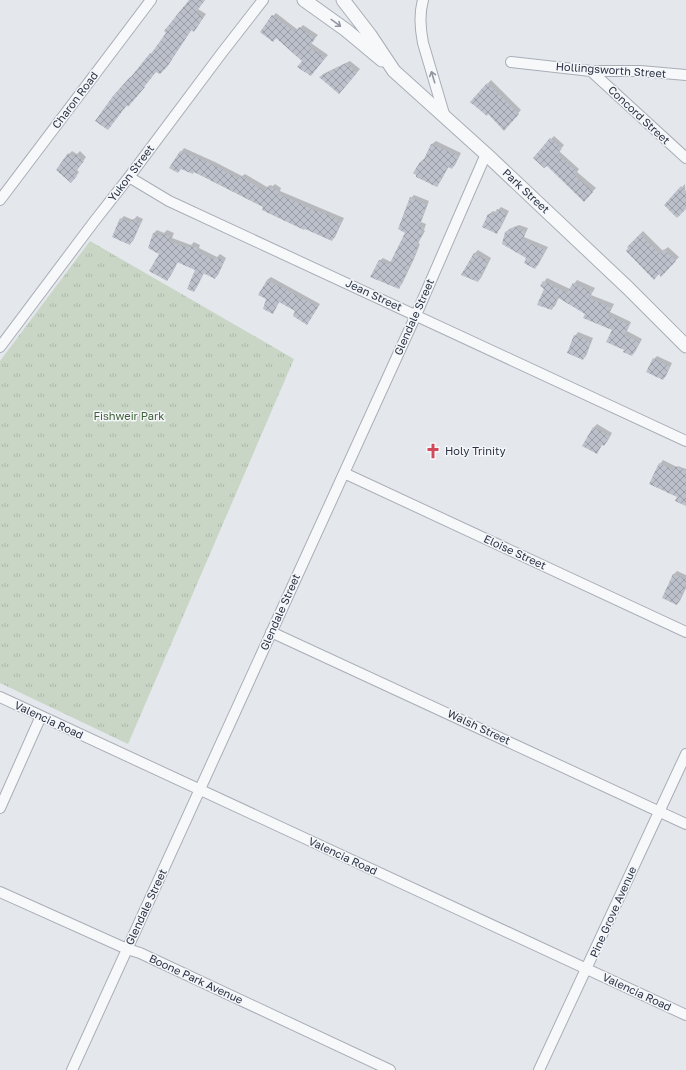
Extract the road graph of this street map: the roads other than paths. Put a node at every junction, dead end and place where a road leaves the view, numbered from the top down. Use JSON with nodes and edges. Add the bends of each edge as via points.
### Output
{"nodes":[{"id":1,"x":151,"y":0,"type":"edge"},
{"id":2,"x":263,"y":0,"type":"edge"},
{"id":3,"x":304,"y":0,"type":"edge"},
{"id":4,"x":343,"y":0,"type":"edge"},
{"id":5,"x":354,"y":0,"type":"edge"},
{"id":6,"x":423,"y":0,"type":"edge"},
{"id":7,"x":370,"y":35,"type":"junction"},
{"id":8,"x":511,"y":62,"type":"dead end"},
{"id":9,"x":394,"y":71,"type":"junction"},
{"id":10,"x":591,"y":71,"type":"junction"},
{"id":11,"x":686,"y":75,"type":"edge"},
{"id":12,"x":444,"y":114,"type":"junction"},
{"id":13,"x":486,"y":154,"type":"junction"},
{"id":14,"x":686,"y":158,"type":"edge"},
{"id":15,"x":129,"y":178,"type":"junction"},
{"id":16,"x":0,"y":200,"type":"edge"},
{"id":17,"x":416,"y":315,"type":"junction"},
{"id":18,"x":686,"y":346,"type":"edge"},
{"id":19,"x":0,"y":347,"type":"edge"},
{"id":20,"x":686,"y":441,"type":"edge"},
{"id":21,"x":344,"y":473,"type":"junction"},
{"id":22,"x":272,"y":632,"type":"junction"},
{"id":23,"x":686,"y":632,"type":"edge"},
{"id":24,"x":0,"y":697,"type":"edge"},
{"id":25,"x":41,"y":716,"type":"junction"},
{"id":26,"x":686,"y":754,"type":"edge"},
{"id":27,"x":200,"y":790,"type":"junction"},
{"id":28,"x":0,"y":808,"type":"edge"},
{"id":29,"x":660,"y":811,"type":"junction"},
{"id":30,"x":686,"y":824,"type":"edge"},
{"id":31,"x":0,"y":892,"type":"edge"},
{"id":32,"x":127,"y":949,"type":"junction"},
{"id":33,"x":587,"y":969,"type":"junction"},
{"id":34,"x":686,"y":1015,"type":"edge"},
{"id":35,"x":72,"y":1070,"type":"edge"},
{"id":36,"x":390,"y":1070,"type":"edge"},
{"id":37,"x":539,"y":1070,"type":"edge"}],
"edges":[{"from":1,"to":16,"type":"street","name":"Charon Road"},
{"from":2,"to":15,"type":"street","name":"Yukon Street"},
{"from":3,"to":9,"type":"street","one_way":true,"via":[[346,30]]},
{"from":4,"to":7,"type":"street","name":"Park Street"},
{"from":5,"to":7,"type":"street","name":"Park Street"},
{"from":12,"to":6,"type":"street","one_way":true,"via":[[423,43],[420,19]]},
{"from":7,"to":9,"type":"street","name":"Park Street"},
{"from":8,"to":10,"type":"street","name":"Hollingsworth Street"},
{"from":9,"to":12,"type":"street","name":"Park Street"},
{"from":10,"to":11,"type":"street","name":"Hollingsworth Street","via":[[640,71]]},
{"from":10,"to":14,"type":"street","name":"Concord Street"},
{"from":12,"to":13,"type":"street","name":"Park Street"},
{"from":13,"to":17,"type":"street","name":"Glendale Street"},
{"from":13,"to":18,"type":"street","name":"Park Street"},
{"from":15,"to":17,"type":"street","name":"Jean Street","via":[[169,201]]},
{"from":15,"to":19,"type":"street","name":"Yukon Street"},
{"from":17,"to":20,"type":"street","name":"Jean Street"},
{"from":17,"to":21,"type":"street","name":"Glendale Street"},
{"from":21,"to":22,"type":"street","name":"Glendale Street"},
{"from":21,"to":23,"type":"street","name":"Eloise Street"},
{"from":22,"to":27,"type":"street","name":"Glendale Street"},
{"from":22,"to":29,"type":"street","name":"Walsh Street"},
{"from":24,"to":25,"type":"street","name":"Valencia Road"},
{"from":25,"to":27,"type":"street","name":"Valencia Road"},
{"from":25,"to":28,"type":"street"},
{"from":26,"to":29,"type":"street","name":"Pine Grove Avenue"},
{"from":27,"to":32,"type":"street","name":"Glendale Street"},
{"from":27,"to":33,"type":"street","name":"Valencia Road"},
{"from":29,"to":30,"type":"street","name":"Walsh Street"},
{"from":29,"to":33,"type":"street","name":"Pine Grove Avenue"},
{"from":31,"to":32,"type":"street","name":"Boone Park Avenue"},
{"from":32,"to":35,"type":"street","name":"Glendale Street"},
{"from":32,"to":36,"type":"street","name":"Boone Park Avenue"},
{"from":33,"to":34,"type":"street","name":"Valencia Road"},
{"from":33,"to":37,"type":"street","name":"Pine Grove Avenue"}]}
